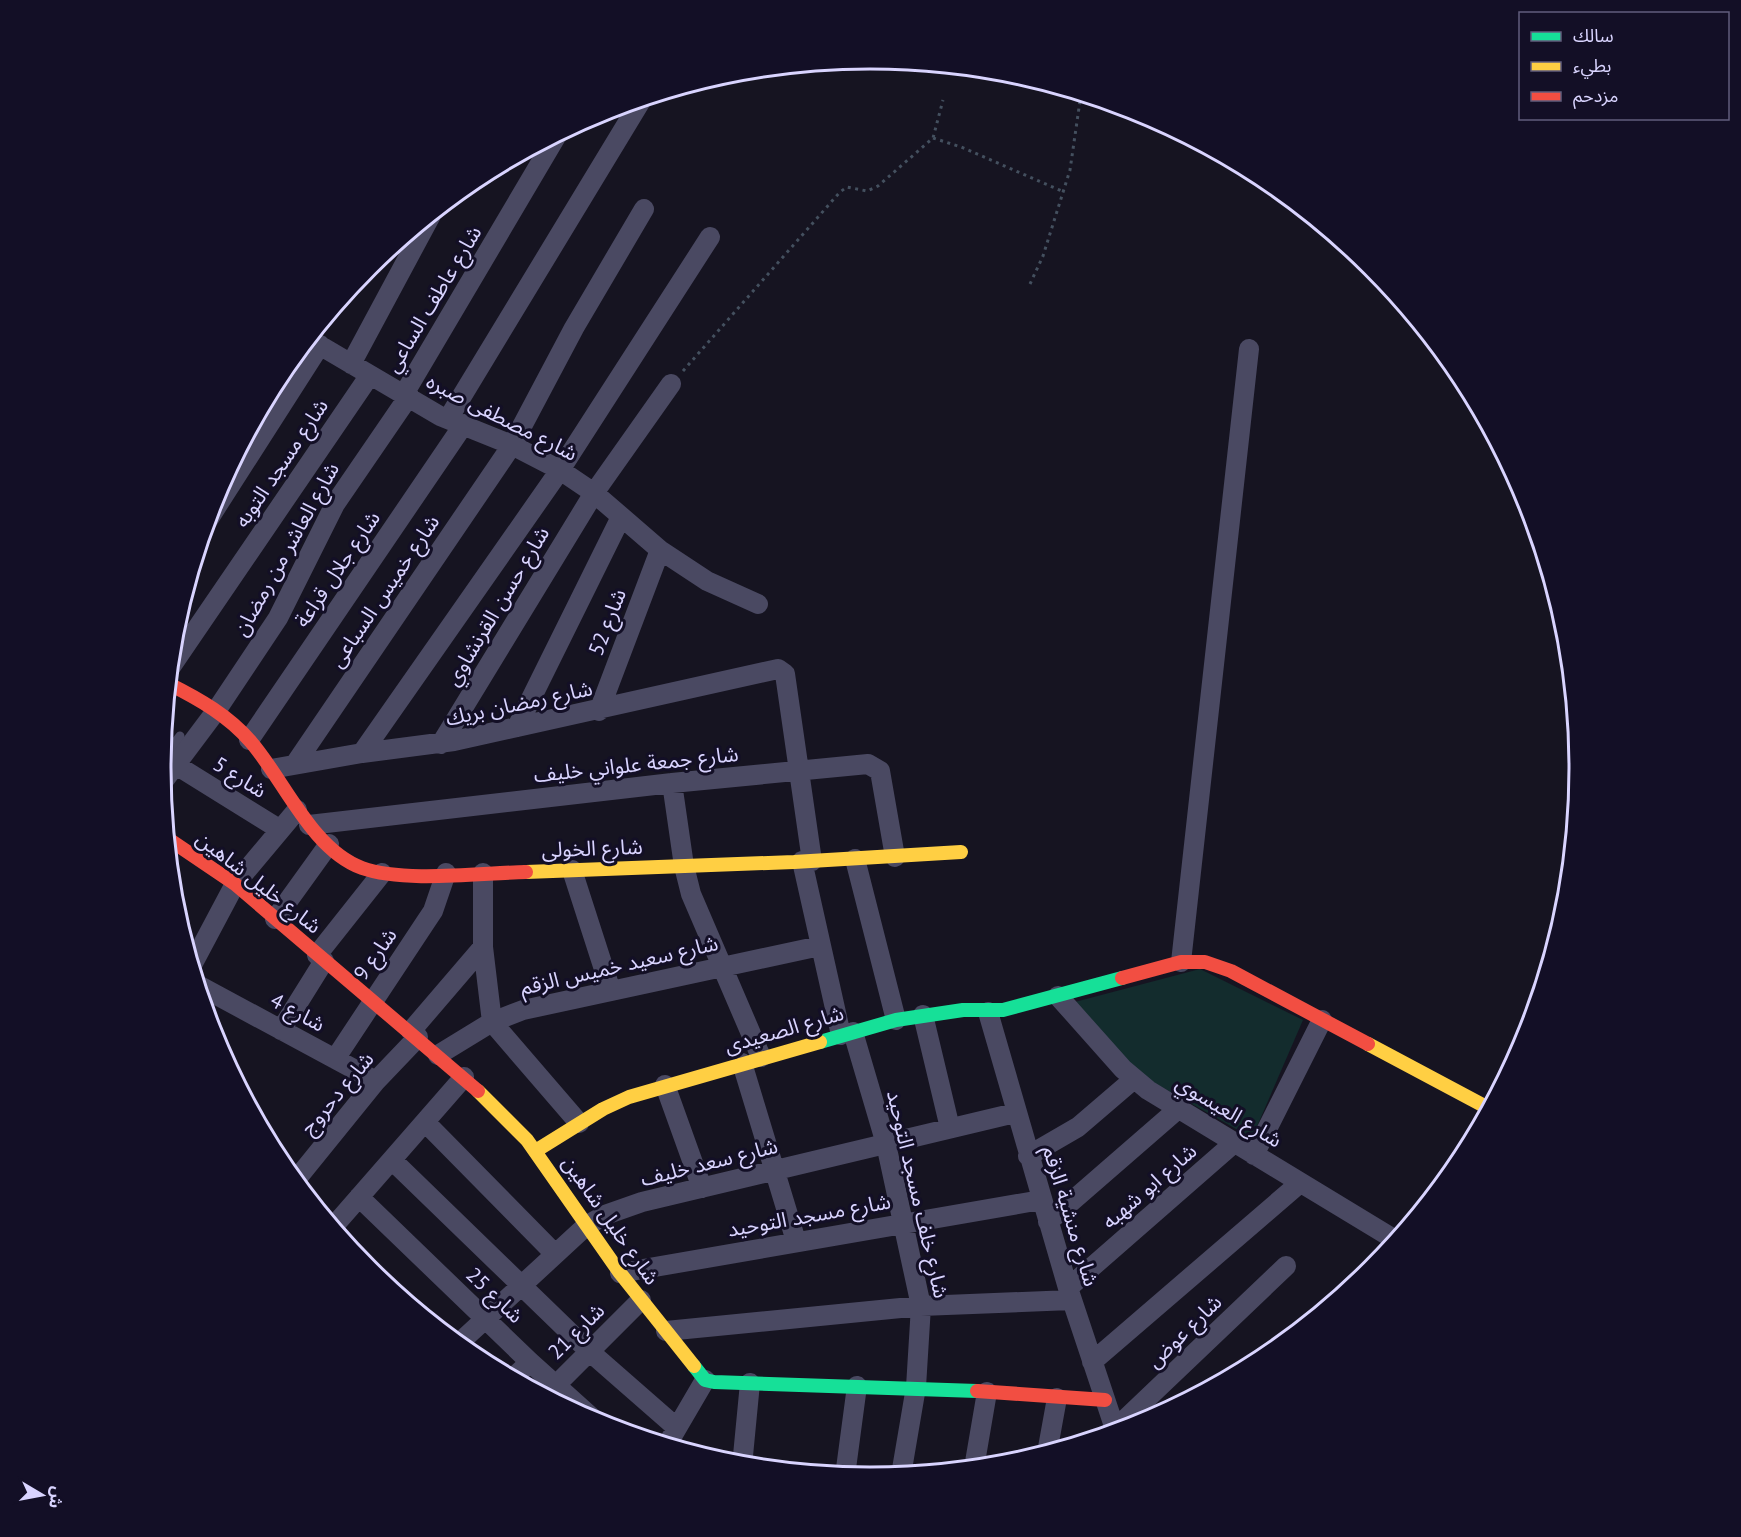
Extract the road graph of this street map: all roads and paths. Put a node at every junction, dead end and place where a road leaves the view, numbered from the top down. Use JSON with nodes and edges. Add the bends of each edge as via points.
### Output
{"nodes":[{"id":1,"x":944,"y":100,"type":"dead end"},
{"id":2,"x":1080,"y":101,"type":"edge"},
{"id":3,"x":636,"y":110,"type":"edge"},
{"id":4,"x":933,"y":138,"type":"junction"},
{"id":5,"x":550,"y":147,"type":"edge"},
{"id":6,"x":1064,"y":192,"type":"junction"},
{"id":7,"x":644,"y":209,"type":"dead end"},
{"id":8,"x":421,"y":233,"type":"edge"},
{"id":9,"x":710,"y":237,"type":"dead end"},
{"id":10,"x":1030,"y":284,"type":"dead end"},
{"id":11,"x":316,"y":343,"type":"edge"},
{"id":12,"x":1249,"y":349,"type":"dead end"},
{"id":13,"x":307,"y":355,"type":"edge"},
{"id":14,"x":351,"y":364,"type":"junction"},
{"id":15,"x":370,"y":375,"type":"junction"},
{"id":16,"x":671,"y":384,"type":"joint"},
{"id":17,"x":406,"y":395,"type":"junction"},
{"id":18,"x":456,"y":422,"type":"junction"},
{"id":19,"x":512,"y":445,"type":"junction"},
{"id":20,"x":238,"y":470,"type":"edge"},
{"id":21,"x":560,"y":470,"type":"junction"},
{"id":22,"x":594,"y":493,"type":"junction"},
{"id":23,"x":621,"y":517,"type":"junction"},
{"id":24,"x":660,"y":550,"type":"junction"},
{"id":25,"x":758,"y":604,"type":"dead end"},
{"id":26,"x":181,"y":652,"type":"edge"},
{"id":27,"x":776,"y":669,"type":"joint"},
{"id":28,"x":176,"y":688,"type":"edge"},
{"id":29,"x":216,"y":711,"type":"junction"},
{"id":30,"x":599,"y":711,"type":"junction"},
{"id":31,"x":517,"y":727,"type":"junction"},
{"id":32,"x":180,"y":736,"type":"dead end"},
{"id":33,"x":249,"y":740,"type":"junction"},
{"id":34,"x":441,"y":744,"type":"junction"},
{"id":35,"x":362,"y":753,"type":"junction"},
{"id":36,"x":171,"y":758,"type":"edge"},
{"id":37,"x":171,"y":761,"type":"edge"},
{"id":38,"x":171,"y":764,"type":"edge"},
{"id":39,"x":295,"y":764,"type":"junction"},
{"id":40,"x":271,"y":769,"type":"junction"},
{"id":41,"x":800,"y":771,"type":"junction"},
{"id":42,"x":672,"y":783,"type":"junction"},
{"id":43,"x":303,"y":817,"type":"junction"},
{"id":44,"x":279,"y":829,"type":"junction"},
{"id":45,"x":175,"y":843,"type":"edge"},
{"id":46,"x":329,"y":844,"type":"junction"},
{"id":47,"x":961,"y":852,"type":"dead end"},
{"id":48,"x":895,"y":857,"type":"junction"},
{"id":49,"x":855,"y":859,"type":"junction"},
{"id":50,"x":807,"y":861,"type":"junction"},
{"id":51,"x":684,"y":866,"type":"junction"},
{"id":52,"x":572,"y":870,"type":"junction"},
{"id":53,"x":382,"y":873,"type":"junction"},
{"id":54,"x":446,"y":873,"type":"junction"},
{"id":55,"x":483,"y":873,"type":"junction"},
{"id":56,"x":235,"y":884,"type":"junction"},
{"id":57,"x":275,"y":919,"type":"junction"},
{"id":58,"x":820,"y":946,"type":"junction"},
{"id":59,"x":483,"y":947,"type":"junction"},
{"id":60,"x":197,"y":956,"type":"edge"},
{"id":61,"x":320,"y":958,"type":"junction"},
{"id":62,"x":1181,"y":962,"type":"junction"},
{"id":63,"x":720,"y":966,"type":"junction"},
{"id":64,"x":207,"y":990,"type":"edge"},
{"id":65,"x":611,"y":991,"type":"junction"},
{"id":66,"x":1058,"y":996,"type":"junction"},
{"id":67,"x":373,"y":999,"type":"junction"},
{"id":68,"x":988,"y":1012,"type":"junction"},
{"id":69,"x":923,"y":1015,"type":"junction"},
{"id":70,"x":896,"y":1020,"type":"junction"},
{"id":71,"x":1322,"y":1020,"type":"junction"},
{"id":72,"x":492,"y":1022,"type":"junction"},
{"id":73,"x":281,"y":1030,"type":"junction"},
{"id":74,"x":847,"y":1033,"type":"junction"},
{"id":75,"x":414,"y":1034,"type":"junction"},
{"id":76,"x":438,"y":1055,"type":"junction"},
{"id":77,"x":335,"y":1059,"type":"junction"},
{"id":78,"x":751,"y":1060,"type":"junction"},
{"id":79,"x":464,"y":1077,"type":"junction"},
{"id":80,"x":1134,"y":1079,"type":"junction"},
{"id":81,"x":376,"y":1081,"type":"junction"},
{"id":82,"x":665,"y":1085,"type":"junction"},
{"id":83,"x":1483,"y":1105,"type":"edge"},
{"id":84,"x":1178,"y":1109,"type":"junction"},
{"id":85,"x":1016,"y":1113,"type":"junction"},
{"id":86,"x":425,"y":1122,"type":"junction"},
{"id":87,"x":579,"y":1123,"type":"junction"},
{"id":88,"x":950,"y":1128,"type":"junction"},
{"id":89,"x":1234,"y":1143,"type":"junction"},
{"id":90,"x":886,"y":1144,"type":"junction"},
{"id":91,"x":537,"y":1150,"type":"junction"},
{"id":92,"x":1254,"y":1155,"type":"junction"},
{"id":93,"x":1028,"y":1156,"type":"junction"},
{"id":94,"x":392,"y":1160,"type":"junction"},
{"id":95,"x":775,"y":1170,"type":"junction"},
{"id":96,"x":301,"y":1174,"type":"edge"},
{"id":97,"x":1300,"y":1183,"type":"junction"},
{"id":98,"x":702,"y":1188,"type":"junction"},
{"id":99,"x":359,"y":1197,"type":"junction"},
{"id":100,"x":1041,"y":1200,"type":"junction"},
{"id":101,"x":338,"y":1221,"type":"edge"},
{"id":102,"x":1048,"y":1222,"type":"junction"},
{"id":103,"x":905,"y":1223,"type":"junction"},
{"id":104,"x":586,"y":1226,"type":"junction"},
{"id":105,"x":1390,"y":1237,"type":"edge"},
{"id":106,"x":796,"y":1241,"type":"junction"},
{"id":107,"x":554,"y":1253,"type":"junction"},
{"id":108,"x":1286,"y":1266,"type":"dead end"},
{"id":109,"x":620,"y":1273,"type":"junction"},
{"id":110,"x":520,"y":1285,"type":"junction"},
{"id":111,"x":1070,"y":1294,"type":"junction"},
{"id":112,"x":641,"y":1300,"type":"junction"},
{"id":113,"x":921,"y":1306,"type":"junction"},
{"id":114,"x":486,"y":1319,"type":"junction"},
{"id":115,"x":666,"y":1331,"type":"junction"},
{"id":116,"x":465,"y":1338,"type":"edge"},
{"id":117,"x":589,"y":1351,"type":"junction"},
{"id":118,"x":530,"y":1362,"type":"junction"},
{"id":119,"x":1092,"y":1362,"type":"junction"},
{"id":120,"x":519,"y":1373,"type":"edge"},
{"id":121,"x":705,"y":1380,"type":"junction"},
{"id":122,"x":750,"y":1383,"type":"junction"},
{"id":123,"x":857,"y":1386,"type":"junction"},
{"id":124,"x":916,"y":1387,"type":"junction"},
{"id":125,"x":550,"y":1390,"type":"edge"},
{"id":126,"x":987,"y":1392,"type":"junction"},
{"id":127,"x":1057,"y":1398,"type":"junction"},
{"id":128,"x":1105,"y":1400,"type":"junction"},
{"id":129,"x":1128,"y":1419,"type":"edge"},
{"id":130,"x":1113,"y":1424,"type":"edge"},
{"id":131,"x":672,"y":1437,"type":"edge"},
{"id":132,"x":1048,"y":1445,"type":"edge"},
{"id":133,"x":743,"y":1456,"type":"edge"},
{"id":134,"x":975,"y":1460,"type":"edge"},
{"id":135,"x":846,"y":1467,"type":"edge"},
{"id":136,"x":902,"y":1467,"type":"edge"}],
"edges":[{"from":1,"to":4,"type":"path"},
{"from":2,"to":6,"type":"path"},
{"from":3,"to":18,"type":"street","name":"شارع جلال قراعة"},
{"from":4,"to":6,"type":"path"},
{"from":4,"to":16,"type":"path","via":[[878,186],[867,191],[847,187],[840,192]]},
{"from":5,"to":17,"type":"street","name":"شارع عاطف الساعي"},
{"from":6,"to":10,"type":"path"},
{"from":7,"to":19,"type":"street","name":"شارع خميس السباعى","via":[[574,328]]},
{"from":8,"to":14,"type":"street"},
{"from":9,"to":21,"type":"street"},
{"from":11,"to":14,"type":"street","name":"شارع مصطفى صبره"},
{"from":12,"to":62,"type":"street"},
{"from":13,"to":20,"type":"street"},
{"from":14,"to":15,"type":"street","name":"شارع مصطفى صبره"},
{"from":15,"to":17,"type":"street","name":"شارع مصطفى صبره"},
{"from":15,"to":26,"type":"street","name":"شارع مسجد التوبه"},
{"from":16,"to":22,"type":"street","name":"شارع حسن القرنشاوي"},
{"from":17,"to":18,"type":"street","name":"شارع مصطفى صبره"},
{"from":17,"to":29,"type":"street","name":"شارع العاشر من رمضان","via":[[334,504],[278,618]]},
{"from":18,"to":19,"type":"street","name":"شارع مصطفى صبره"},
{"from":18,"to":33,"type":"street","name":"شارع جلال قراعة"},
{"from":19,"to":21,"type":"street","name":"شارع مصطفى صبره"},
{"from":19,"to":39,"type":"street","name":"شارع خميس السباعى"},
{"from":21,"to":22,"type":"street","name":"شارع مصطفى صبره"},
{"from":21,"to":35,"type":"street"},
{"from":22,"to":23,"type":"street","name":"شارع مصطفى صبره"},
{"from":22,"to":34,"type":"street","name":"شارع حسن القرنشاوي"},
{"from":23,"to":24,"type":"street","name":"شارع مصطفى صبره"},
{"from":23,"to":31,"type":"street"},
{"from":24,"to":25,"type":"street","name":"شارع مصطفى صبره","via":[[708,582]]},
{"from":24,"to":30,"type":"street","name":"شارع 52"},
{"from":27,"to":30,"type":"street","name":"شارع رمضان بريك"},
{"from":27,"to":41,"type":"street","name":"شارع خلف مسجد التوحيد","via":[[785,674]]},
{"from":28,"to":29,"type":"street","name":"شارع الخولى"},
{"from":29,"to":33,"type":"street","name":"شارع الخولى"},
{"from":29,"to":37,"type":"street","name":"شارع العاشر من رمضان"},
{"from":30,"to":31,"type":"street","name":"شارع رمضان بريك"},
{"from":31,"to":34,"type":"street","name":"شارع رمضان بريك"},
{"from":32,"to":36,"type":"lane"},
{"from":33,"to":40,"type":"street","name":"شارع الخولى"},
{"from":34,"to":35,"type":"street","name":"شارع رمضان بريك"},
{"from":35,"to":39,"type":"street","name":"شارع رمضان بريك"},
{"from":38,"to":44,"type":"street","name":"شارع 5"},
{"from":39,"to":40,"type":"street","name":"شارع رمضان بريك"},
{"from":40,"to":43,"type":"street","name":"شارع الخولى"},
{"from":41,"to":42,"type":"street","name":"شارع جمعة علواني خليف"},
{"from":41,"to":48,"type":"street","name":"شارع جمعة علواني خليف","via":[[868,764],[877,767]]},
{"from":41,"to":50,"type":"street","name":"شارع خلف مسجد التوحيد"},
{"from":42,"to":43,"type":"street","name":"شارع جمعة علواني خليف"},
{"from":42,"to":51,"type":"street"},
{"from":43,"to":44,"type":"street"},
{"from":43,"to":46,"type":"street","name":"شارع الخولى"},
{"from":44,"to":56,"type":"street"},
{"from":45,"to":56,"type":"street","name":"شارع خليل شاهين"},
{"from":46,"to":53,"type":"street","name":"شارع الخولى","via":[[358,866]]},
{"from":46,"to":57,"type":"street"},
{"from":47,"to":48,"type":"street","name":"شارع الخولى"},
{"from":48,"to":49,"type":"street","name":"شارع الخولى"},
{"from":49,"to":50,"type":"street","name":"شارع الخولى"},
{"from":49,"to":70,"type":"street"},
{"from":50,"to":51,"type":"street","name":"شارع الخولى"},
{"from":50,"to":58,"type":"street","name":"شارع خلف مسجد التوحيد"},
{"from":51,"to":52,"type":"street","name":"شارع الخولى"},
{"from":51,"to":63,"type":"street","via":[[700,920]]},
{"from":52,"to":55,"type":"street","name":"شارع الخولى"},
{"from":52,"to":65,"type":"street"},
{"from":53,"to":54,"type":"street","name":"شارع الخولى"},
{"from":53,"to":61,"type":"street"},
{"from":54,"to":55,"type":"street","name":"شارع الخولى"},
{"from":54,"to":67,"type":"street","name":"شارع 9","via":[[426,923]]},
{"from":55,"to":59,"type":"street"},
{"from":56,"to":57,"type":"street","name":"شارع خليل شاهين"},
{"from":56,"to":60,"type":"street"},
{"from":57,"to":61,"type":"street","name":"شارع خليل شاهين"},
{"from":58,"to":63,"type":"street","name":"شارع سعيد خميس الزقم"},
{"from":58,"to":74,"type":"street","name":"شارع خلف مسجد التوحيد"},
{"from":59,"to":72,"type":"street"},
{"from":59,"to":75,"type":"street","name":"شارع دحروج"},
{"from":61,"to":67,"type":"street","name":"شارع خليل شاهين"},
{"from":61,"to":73,"type":"street"},
{"from":62,"to":66,"type":"street","name":"شارع الصعيدى"},
{"from":62,"to":71,"type":"street","name":"شارع الصعيدى","via":[[1205,962],[1231,971]]},
{"from":63,"to":65,"type":"street","name":"شارع سعيد خميس الزقم"},
{"from":63,"to":78,"type":"street"},
{"from":64,"to":73,"type":"street","name":"شارع 4"},
{"from":65,"to":72,"type":"street","name":"شارع سعيد خميس الزقم","via":[[523,1010]]},
{"from":66,"to":68,"type":"street","name":"شارع الصعيدى"},
{"from":66,"to":80,"type":"street","name":"شارع العيسوي"},
{"from":67,"to":75,"type":"street","name":"شارع خليل شاهين"},
{"from":67,"to":77,"type":"street","name":"شارع 9"},
{"from":68,"to":69,"type":"street","name":"شارع الصعيدى","via":[[963,1010]]},
{"from":68,"to":85,"type":"street","name":"شارع منشية الزقم"},
{"from":69,"to":70,"type":"street","name":"شارع الصعيدى"},
{"from":69,"to":88,"type":"street"},
{"from":70,"to":74,"type":"street","name":"شارع الصعيدى"},
{"from":71,"to":83,"type":"street","name":"شارع الصعيدى"},
{"from":71,"to":92,"type":"street"},
{"from":72,"to":76,"type":"street","name":"شارع سعيد خميس الزقم"},
{"from":72,"to":87,"type":"street"},
{"from":73,"to":77,"type":"street","name":"شارع 4"},
{"from":74,"to":78,"type":"street","name":"شارع الصعيدى"},
{"from":74,"to":90,"type":"street","name":"شارع خلف مسجد التوحيد"},
{"from":75,"to":76,"type":"street","name":"شارع خليل شاهين"},
{"from":75,"to":81,"type":"street","name":"شارع دحروج"},
{"from":76,"to":79,"type":"street","name":"شارع خليل شاهين"},
{"from":77,"to":81,"type":"street","name":"شارع 4"},
{"from":78,"to":82,"type":"street","name":"شارع الصعيدى"},
{"from":78,"to":95,"type":"street"},
{"from":79,"to":86,"type":"street"},
{"from":79,"to":91,"type":"street","name":"شارع خليل شاهين"},
{"from":80,"to":84,"type":"street","name":"شارع العيسوي"},
{"from":80,"to":93,"type":"street","via":[[1078,1126]]},
{"from":81,"to":96,"type":"street","name":"شارع دحروج"},
{"from":82,"to":87,"type":"street","name":"شارع الصعيدى","via":[[629,1097]]},
{"from":82,"to":98,"type":"street"},
{"from":84,"to":89,"type":"street","name":"شارع العيسوي"},
{"from":84,"to":102,"type":"street"},
{"from":85,"to":88,"type":"street","name":"شارع سعد خليف"},
{"from":85,"to":93,"type":"street","name":"شارع منشية الزقم"},
{"from":86,"to":94,"type":"street"},
{"from":86,"to":107,"type":"street"},
{"from":87,"to":91,"type":"street","name":"شارع الصعيدى"},
{"from":88,"to":90,"type":"street","name":"شارع سعد خليف"},
{"from":89,"to":92,"type":"street","name":"شارع العيسوي"},
{"from":89,"to":111,"type":"street","name":"شارع ابو شهبه"},
{"from":90,"to":95,"type":"street","name":"شارع سعد خليف"},
{"from":90,"to":103,"type":"street","name":"شارع خلف مسجد التوحيد"},
{"from":91,"to":104,"type":"street","name":"شارع خليل شاهين"},
{"from":92,"to":97,"type":"street","name":"شارع العيسوي"},
{"from":93,"to":100,"type":"street","name":"شارع منشية الزقم"},
{"from":94,"to":99,"type":"street"},
{"from":94,"to":110,"type":"street"},
{"from":95,"to":98,"type":"street","name":"شارع سعد خليف"},
{"from":95,"to":106,"type":"street"},
{"from":97,"to":105,"type":"street","name":"شارع العيسوي"},
{"from":97,"to":119,"type":"street"},
{"from":98,"to":104,"type":"street","name":"شارع سعد خليف","via":[[642,1202]]},
{"from":99,"to":101,"type":"street"},
{"from":99,"to":114,"type":"street","name":"شارع 25"},
{"from":100,"to":102,"type":"street","name":"شارع منشية الزقم"},
{"from":100,"to":103,"type":"street","name":"شارع مسجد التوحيد"},
{"from":102,"to":111,"type":"street","name":"شارع منشية الزقم"},
{"from":103,"to":106,"type":"street","name":"شارع مسجد التوحيد"},
{"from":103,"to":113,"type":"street","name":"شارع خلف مسجد التوحيد"},
{"from":104,"to":107,"type":"street","name":"شارع سعد خليف"},
{"from":104,"to":109,"type":"street","name":"شارع خليل شاهين"},
{"from":106,"to":109,"type":"street","name":"شارع مسجد التوحيد"},
{"from":107,"to":110,"type":"street","name":"شارع سعد خليف"},
{"from":108,"to":129,"type":"street","name":"شارع عوض"},
{"from":109,"to":112,"type":"street","name":"شارع خليل شاهين"},
{"from":110,"to":114,"type":"street","name":"شارع سعد خليف"},
{"from":110,"to":117,"type":"street"},
{"from":111,"to":113,"type":"street"},
{"from":111,"to":119,"type":"street","name":"شارع منشية الزقم"},
{"from":112,"to":115,"type":"street","name":"شارع خليل شاهين"},
{"from":112,"to":117,"type":"street","name":"شارع 21"},
{"from":113,"to":115,"type":"street"},
{"from":113,"to":124,"type":"street","name":"شارع خلف مسجد التوحيد"},
{"from":114,"to":116,"type":"street","name":"شارع سعد خليف"},
{"from":114,"to":118,"type":"street","name":"شارع 25"},
{"from":115,"to":121,"type":"street","name":"شارع خليل شاهين"},
{"from":117,"to":125,"type":"street","name":"شارع 21"},
{"from":117,"to":131,"type":"street"},
{"from":118,"to":120,"type":"street"},
{"from":118,"to":125,"type":"street","name":"شارع 25"},
{"from":119,"to":128,"type":"street","name":"شارع منشية الزقم"},
{"from":121,"to":122,"type":"street"},
{"from":121,"to":131,"type":"street"},
{"from":122,"to":123,"type":"street"},
{"from":122,"to":133,"type":"street"},
{"from":123,"to":124,"type":"street"},
{"from":123,"to":135,"type":"street"},
{"from":124,"to":126,"type":"street"},
{"from":124,"to":136,"type":"street","name":"شارع خلف مسجد التوحيد"},
{"from":126,"to":127,"type":"street"},
{"from":126,"to":134,"type":"street"},
{"from":127,"to":128,"type":"street"},
{"from":127,"to":132,"type":"street"},
{"from":128,"to":130,"type":"street","name":"شارع منشية الزقم"}]}
